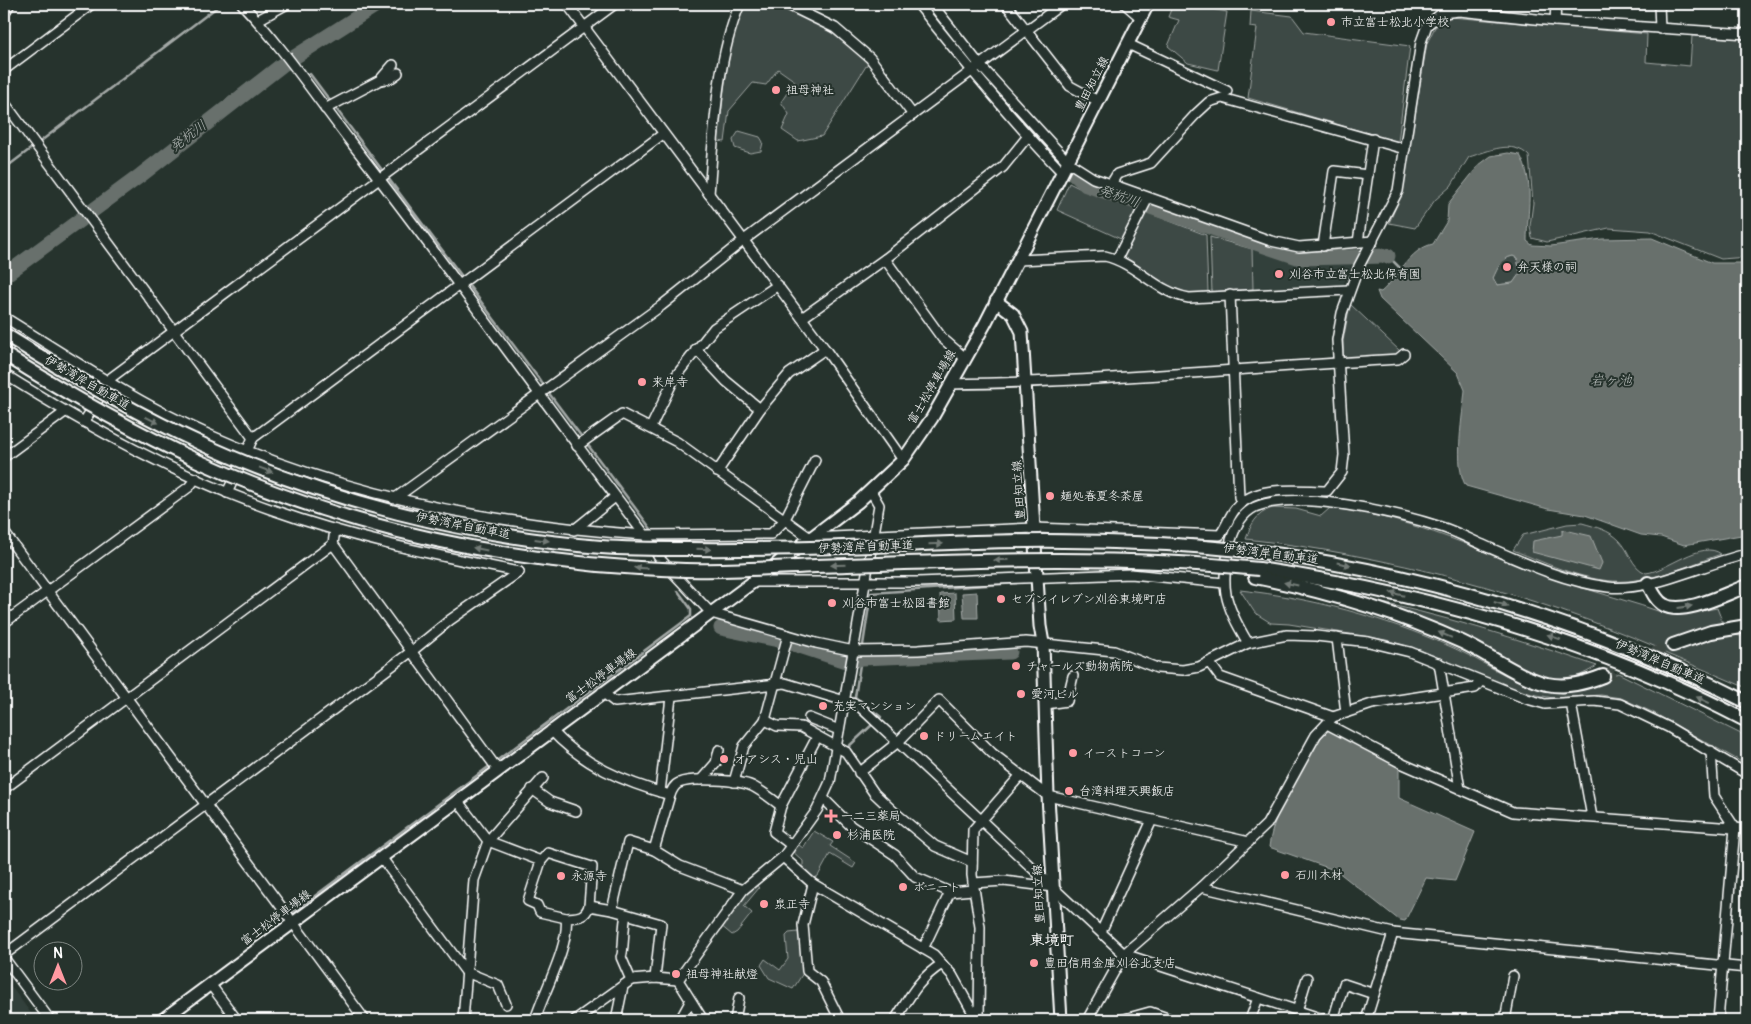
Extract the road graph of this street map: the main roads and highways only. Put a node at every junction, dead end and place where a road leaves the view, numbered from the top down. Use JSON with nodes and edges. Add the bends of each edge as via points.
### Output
{"nodes":[{"id":1,"x":1148,"y":4,"type":"edge"},
{"id":2,"x":996,"y":301,"type":"junction"},
{"id":3,"x":4,"y":334,"type":"edge"},
{"id":4,"x":4,"y":354,"type":"edge"},
{"id":5,"x":1257,"y":573,"type":"junction"},
{"id":6,"x":1648,"y":583,"type":"road end"},
{"id":7,"x":1747,"y":586,"type":"edge"},
{"id":8,"x":1747,"y":626,"type":"edge"},
{"id":9,"x":1673,"y":645,"type":"tunnel mouth"},
{"id":10,"x":1603,"y":676,"type":"tunnel mouth"},
{"id":11,"x":1700,"y":678,"type":"junction"},
{"id":12,"x":1747,"y":697,"type":"edge"},
{"id":13,"x":1747,"y":702,"type":"edge"},
{"id":14,"x":1747,"y":721,"type":"edge"},
{"id":15,"x":162,"y":1020,"type":"edge"},
{"id":16,"x":1061,"y":1020,"type":"edge"}],
"edges":[{"from":1,"to":2,"type":"main road","name":"豊田知立線"},
{"from":2,"to":15,"type":"main road","name":"富士松停車場線","via":[[932,418],[903,460],[871,491],[712,613],[496,766],[457,800]]},
{"from":2,"to":16,"type":"main road","name":"豊田知立線","via":[[1013,314],[1022,332],[1040,626],[1044,643],[1048,796]]},
{"from":3,"to":11,"type":"highway","name":"伊勢湾岸自動車道","one_way":true,"bridge":true,"via":[[134,411],[205,446],[324,491],[489,533],[604,547],[813,549],[1039,542],[1195,545],[1261,552],[1388,573],[1502,604],[1606,639]]},
{"from":5,"to":4,"type":"highway","name":"伊勢湾岸自動車道","one_way":true,"bridge":true,"via":[[1130,559],[686,570],[602,566],[477,548],[370,523],[257,485],[126,426]]},
{"from":10,"to":5,"type":"highway","one_way":true,"via":[[1562,686],[1538,681],[1462,642],[1404,618]]},
{"from":14,"to":5,"type":"highway","name":"伊勢湾岸自動車道","one_way":true,"via":[[1605,656],[1545,634],[1384,591],[1326,579]]},
{"from":6,"to":7,"type":"highway","one_way":true,"via":[[1663,604],[1678,608],[1695,606]]},
{"from":8,"to":9,"type":"highway","via":[[1711,632]]},
{"from":11,"to":12,"type":"highway"},
{"from":11,"to":13,"type":"highway","name":"伊勢湾岸自動車道"}]}
